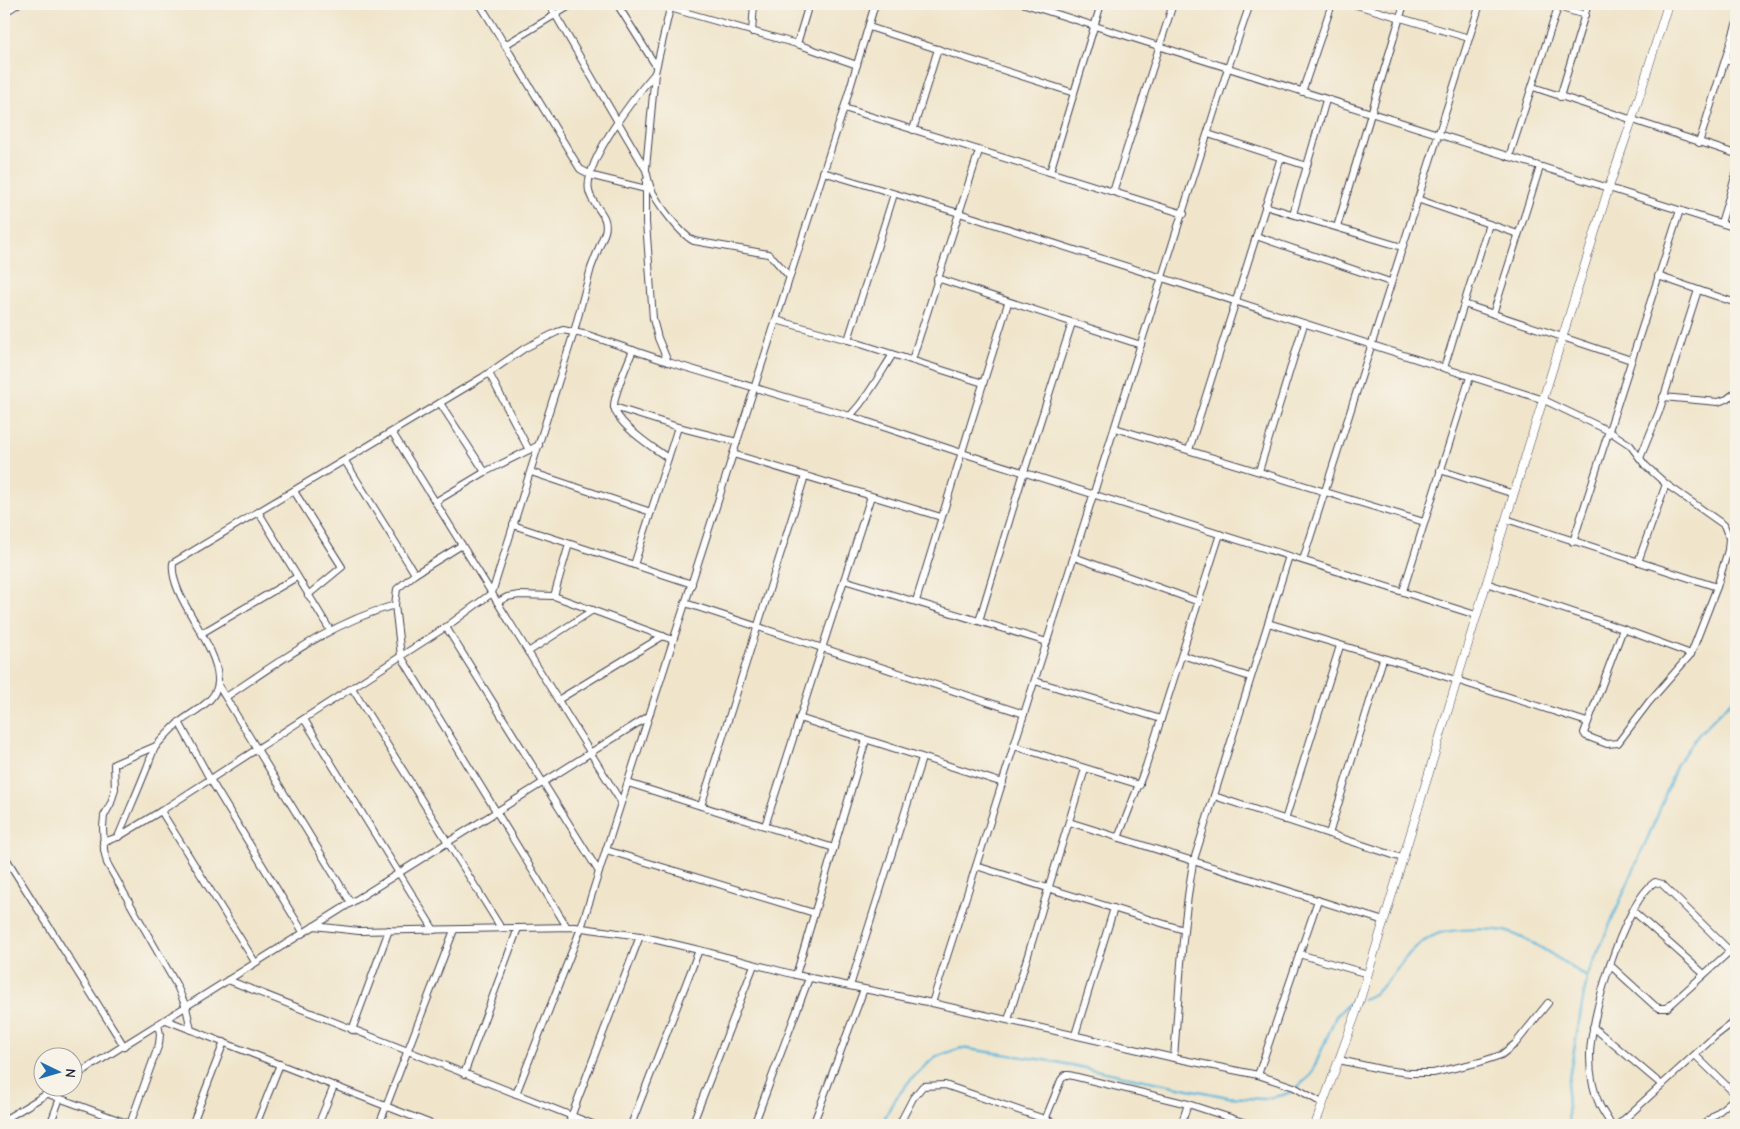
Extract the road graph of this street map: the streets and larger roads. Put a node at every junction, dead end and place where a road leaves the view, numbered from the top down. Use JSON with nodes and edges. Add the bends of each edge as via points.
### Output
{"nodes":[{"id":1,"x":18,"y":4,"type":"edge"},
{"id":2,"x":480,"y":4,"type":"edge"},
{"id":3,"x":550,"y":4,"type":"edge"},
{"id":4,"x":573,"y":4,"type":"edge"},
{"id":5,"x":617,"y":4,"type":"edge"},
{"id":6,"x":754,"y":4,"type":"edge"},
{"id":7,"x":809,"y":4,"type":"edge"},
{"id":8,"x":875,"y":4,"type":"edge"},
{"id":9,"x":1025,"y":4,"type":"edge"},
{"id":10,"x":1101,"y":4,"type":"edge"},
{"id":11,"x":1173,"y":4,"type":"edge"},
{"id":12,"x":1250,"y":4,"type":"edge"},
{"id":13,"x":1332,"y":4,"type":"edge"},
{"id":14,"x":1353,"y":4,"type":"edge"},
{"id":15,"x":1404,"y":4,"type":"edge"},
{"id":16,"x":1480,"y":4,"type":"edge"},
{"id":17,"x":1548,"y":4,"type":"edge"},
{"id":18,"x":1588,"y":4,"type":"edge"},
{"id":19,"x":1668,"y":4,"type":"edge"},
{"id":20,"x":671,"y":6,"type":"edge"},
{"id":21,"x":1558,"y":7,"type":"junction"},
{"id":22,"x":4,"y":13,"type":"edge"},
{"id":23,"x":556,"y":15,"type":"junction"},
{"id":24,"x":1584,"y":15,"type":"junction"},
{"id":25,"x":1400,"y":18,"type":"junction"},
{"id":26,"x":1736,"y":24,"type":"edge"},
{"id":27,"x":1094,"y":26,"type":"junction"},
{"id":28,"x":868,"y":27,"type":"junction"},
{"id":29,"x":752,"y":32,"type":"junction"},
{"id":30,"x":1469,"y":38,"type":"junction"},
{"id":31,"x":797,"y":44,"type":"junction"},
{"id":32,"x":505,"y":45,"type":"junction"},
{"id":33,"x":1160,"y":45,"type":"junction"},
{"id":34,"x":938,"y":49,"type":"junction"},
{"id":35,"x":1725,"y":60,"type":"junction"},
{"id":36,"x":1736,"y":63,"type":"edge"},
{"id":37,"x":857,"y":65,"type":"junction"},
{"id":38,"x":1228,"y":68,"type":"junction"},
{"id":39,"x":656,"y":70,"type":"junction"},
{"id":40,"x":1533,"y":87,"type":"junction"},
{"id":41,"x":1302,"y":92,"type":"junction"},
{"id":42,"x":1074,"y":93,"type":"junction"},
{"id":43,"x":1560,"y":97,"type":"junction"},
{"id":44,"x":1326,"y":100,"type":"junction"},
{"id":45,"x":844,"y":108,"type":"junction"},
{"id":46,"x":1370,"y":114,"type":"junction"},
{"id":47,"x":1632,"y":120,"type":"junction"},
{"id":48,"x":618,"y":122,"type":"junction"},
{"id":49,"x":913,"y":130,"type":"junction"},
{"id":50,"x":1208,"y":134,"type":"junction"},
{"id":51,"x":1438,"y":135,"type":"junction"},
{"id":52,"x":1699,"y":143,"type":"junction"},
{"id":53,"x":980,"y":150,"type":"junction"},
{"id":54,"x":1736,"y":154,"type":"edge"},
{"id":55,"x":1281,"y":157,"type":"junction"},
{"id":56,"x":1509,"y":157,"type":"junction"},
{"id":57,"x":1307,"y":166,"type":"junction"},
{"id":58,"x":1540,"y":167,"type":"junction"},
{"id":59,"x":646,"y":170,"type":"junction"},
{"id":60,"x":823,"y":172,"type":"junction"},
{"id":61,"x":1050,"y":172,"type":"junction"},
{"id":62,"x":590,"y":174,"type":"junction"},
{"id":63,"x":1736,"y":174,"type":"edge"},
{"id":64,"x":1609,"y":187,"type":"junction"},
{"id":65,"x":646,"y":189,"type":"junction"},
{"id":66,"x":1113,"y":192,"type":"junction"},
{"id":67,"x":894,"y":194,"type":"junction"},
{"id":68,"x":1417,"y":199,"type":"junction"},
{"id":69,"x":1265,"y":206,"type":"junction"},
{"id":70,"x":1680,"y":210,"type":"junction"},
{"id":71,"x":959,"y":213,"type":"junction"},
{"id":72,"x":1184,"y":214,"type":"junction"},
{"id":73,"x":1293,"y":214,"type":"junction"},
{"id":74,"x":1721,"y":223,"type":"junction"},
{"id":75,"x":1489,"y":224,"type":"junction"},
{"id":76,"x":1336,"y":227,"type":"junction"},
{"id":77,"x":1736,"y":228,"type":"edge"},
{"id":78,"x":1518,"y":234,"type":"junction"},
{"id":79,"x":1256,"y":236,"type":"junction"},
{"id":80,"x":1402,"y":246,"type":"junction"},
{"id":81,"x":790,"y":276,"type":"junction"},
{"id":82,"x":1658,"y":276,"type":"junction"},
{"id":83,"x":937,"y":278,"type":"junction"},
{"id":84,"x":1162,"y":279,"type":"junction"},
{"id":85,"x":1390,"y":282,"type":"junction"},
{"id":86,"x":1698,"y":290,"type":"junction"},
{"id":87,"x":1235,"y":302,"type":"junction"},
{"id":88,"x":1008,"y":303,"type":"junction"},
{"id":89,"x":1736,"y":303,"type":"edge"},
{"id":90,"x":1464,"y":304,"type":"junction"},
{"id":91,"x":1493,"y":314,"type":"junction"},
{"id":92,"x":776,"y":320,"type":"junction"},
{"id":93,"x":1072,"y":323,"type":"junction"},
{"id":94,"x":1304,"y":324,"type":"junction"},
{"id":95,"x":574,"y":332,"type":"junction"},
{"id":96,"x":1563,"y":337,"type":"junction"},
{"id":97,"x":848,"y":340,"type":"junction"},
{"id":98,"x":1141,"y":345,"type":"junction"},
{"id":99,"x":1372,"y":346,"type":"junction"},
{"id":100,"x":633,"y":350,"type":"junction"},
{"id":101,"x":893,"y":354,"type":"junction"},
{"id":102,"x":912,"y":360,"type":"junction"},
{"id":103,"x":1631,"y":360,"type":"junction"},
{"id":104,"x":668,"y":362,"type":"junction"},
{"id":105,"x":1444,"y":368,"type":"junction"},
{"id":106,"x":489,"y":373,"type":"junction"},
{"id":107,"x":1470,"y":377,"type":"junction"},
{"id":108,"x":983,"y":383,"type":"junction"},
{"id":109,"x":754,"y":387,"type":"junction"},
{"id":110,"x":1736,"y":392,"type":"edge"},
{"id":111,"x":1663,"y":397,"type":"junction"},
{"id":112,"x":1544,"y":400,"type":"junction"},
{"id":113,"x":440,"y":403,"type":"junction"},
{"id":114,"x":614,"y":407,"type":"junction"},
{"id":115,"x":850,"y":416,"type":"junction"},
{"id":116,"x":678,"y":427,"type":"junction"},
{"id":117,"x":1115,"y":428,"type":"junction"},
{"id":118,"x":1609,"y":431,"type":"junction"},
{"id":119,"x":392,"y":432,"type":"junction"},
{"id":120,"x":737,"y":442,"type":"junction"},
{"id":121,"x":539,"y":445,"type":"junction"},
{"id":122,"x":529,"y":450,"type":"junction"},
{"id":123,"x":1189,"y":450,"type":"junction"},
{"id":124,"x":962,"y":453,"type":"junction"},
{"id":125,"x":733,"y":454,"type":"junction"},
{"id":126,"x":668,"y":458,"type":"junction"},
{"id":127,"x":1640,"y":458,"type":"junction"},
{"id":128,"x":345,"y":461,"type":"junction"},
{"id":129,"x":1440,"y":470,"type":"junction"},
{"id":130,"x":1259,"y":471,"type":"junction"},
{"id":131,"x":485,"y":472,"type":"junction"},
{"id":132,"x":530,"y":472,"type":"junction"},
{"id":133,"x":1024,"y":472,"type":"junction"},
{"id":134,"x":805,"y":476,"type":"junction"},
{"id":135,"x":1666,"y":484,"type":"junction"},
{"id":136,"x":294,"y":491,"type":"junction"},
{"id":137,"x":1325,"y":492,"type":"junction"},
{"id":138,"x":1094,"y":494,"type":"junction"},
{"id":139,"x":1514,"y":494,"type":"junction"},
{"id":140,"x":871,"y":496,"type":"junction"},
{"id":141,"x":435,"y":502,"type":"junction"},
{"id":142,"x":651,"y":512,"type":"junction"},
{"id":143,"x":259,"y":513,"type":"junction"},
{"id":144,"x":941,"y":517,"type":"junction"},
{"id":145,"x":1506,"y":519,"type":"junction"},
{"id":146,"x":1424,"y":522,"type":"junction"},
{"id":147,"x":513,"y":525,"type":"junction"},
{"id":148,"x":1220,"y":534,"type":"junction"},
{"id":149,"x":1573,"y":542,"type":"junction"},
{"id":150,"x":570,"y":544,"type":"junction"},
{"id":151,"x":462,"y":546,"type":"junction"},
{"id":152,"x":1289,"y":556,"type":"junction"},
{"id":153,"x":1074,"y":557,"type":"junction"},
{"id":154,"x":1304,"y":560,"type":"junction"},
{"id":155,"x":1638,"y":562,"type":"junction"},
{"id":156,"x":634,"y":565,"type":"junction"},
{"id":157,"x":415,"y":574,"type":"junction"},
{"id":158,"x":297,"y":577,"type":"junction"},
{"id":159,"x":844,"y":580,"type":"junction"},
{"id":160,"x":692,"y":584,"type":"junction"},
{"id":161,"x":1486,"y":584,"type":"junction"},
{"id":162,"x":1716,"y":587,"type":"junction"},
{"id":163,"x":1403,"y":592,"type":"junction"},
{"id":164,"x":492,"y":593,"type":"junction"},
{"id":165,"x":308,"y":595,"type":"junction"},
{"id":166,"x":554,"y":596,"type":"junction"},
{"id":167,"x":498,"y":602,"type":"junction"},
{"id":168,"x":916,"y":602,"type":"junction"},
{"id":169,"x":1199,"y":602,"type":"junction"},
{"id":170,"x":685,"y":603,"type":"junction"},
{"id":171,"x":396,"y":604,"type":"junction"},
{"id":172,"x":593,"y":610,"type":"junction"},
{"id":173,"x":1476,"y":615,"type":"junction"},
{"id":174,"x":980,"y":621,"type":"junction"},
{"id":175,"x":1268,"y":623,"type":"junction"},
{"id":176,"x":446,"y":627,"type":"junction"},
{"id":177,"x":758,"y":627,"type":"junction"},
{"id":178,"x":1623,"y":629,"type":"junction"},
{"id":179,"x":330,"y":630,"type":"junction"},
{"id":180,"x":202,"y":633,"type":"junction"},
{"id":181,"x":663,"y":636,"type":"junction"},
{"id":182,"x":673,"y":640,"type":"junction"},
{"id":183,"x":1047,"y":642,"type":"junction"},
{"id":184,"x":1340,"y":646,"type":"junction"},
{"id":185,"x":822,"y":648,"type":"junction"},
{"id":186,"x":528,"y":652,"type":"junction"},
{"id":187,"x":1691,"y":654,"type":"junction"},
{"id":188,"x":1182,"y":655,"type":"junction"},
{"id":189,"x":400,"y":656,"type":"junction"},
{"id":190,"x":1383,"y":659,"type":"junction"},
{"id":191,"x":1250,"y":678,"type":"junction"},
{"id":192,"x":1456,"y":680,"type":"junction"},
{"id":193,"x":1035,"y":681,"type":"junction"},
{"id":194,"x":218,"y":685,"type":"junction"},
{"id":195,"x":352,"y":688,"type":"junction"},
{"id":196,"x":226,"y":696,"type":"junction"},
{"id":197,"x":558,"y":700,"type":"junction"},
{"id":198,"x":1024,"y":714,"type":"junction"},
{"id":199,"x":649,"y":716,"type":"junction"},
{"id":200,"x":800,"y":718,"type":"junction"},
{"id":201,"x":304,"y":719,"type":"junction"},
{"id":202,"x":1161,"y":719,"type":"junction"},
{"id":203,"x":179,"y":722,"type":"junction"},
{"id":204,"x":1587,"y":722,"type":"junction"},
{"id":205,"x":866,"y":740,"type":"junction"},
{"id":206,"x":156,"y":746,"type":"junction"},
{"id":207,"x":1014,"y":746,"type":"junction"},
{"id":208,"x":257,"y":748,"type":"junction"},
{"id":209,"x":591,"y":753,"type":"junction"},
{"id":210,"x":922,"y":758,"type":"junction"},
{"id":211,"x":1085,"y":769,"type":"junction"},
{"id":212,"x":210,"y":779,"type":"junction"},
{"id":213,"x":543,"y":783,"type":"junction"},
{"id":214,"x":628,"y":783,"type":"junction"},
{"id":215,"x":1003,"y":783,"type":"junction"},
{"id":216,"x":1140,"y":786,"type":"junction"},
{"id":217,"x":1214,"y":796,"type":"junction"},
{"id":218,"x":622,"y":802,"type":"junction"},
{"id":219,"x":701,"y":806,"type":"junction"},
{"id":220,"x":161,"y":811,"type":"junction"},
{"id":221,"x":496,"y":812,"type":"junction"},
{"id":222,"x":1285,"y":820,"type":"junction"},
{"id":223,"x":1069,"y":822,"type":"junction"},
{"id":224,"x":764,"y":826,"type":"junction"},
{"id":225,"x":1329,"y":834,"type":"junction"},
{"id":226,"x":118,"y":837,"type":"junction"},
{"id":227,"x":1118,"y":838,"type":"junction"},
{"id":228,"x":103,"y":842,"type":"junction"},
{"id":229,"x":448,"y":843,"type":"junction"},
{"id":230,"x":834,"y":848,"type":"junction"},
{"id":231,"x":606,"y":850,"type":"junction"},
{"id":232,"x":4,"y":855,"type":"edge"},
{"id":233,"x":1402,"y":858,"type":"junction"},
{"id":234,"x":1193,"y":863,"type":"junction"},
{"id":235,"x":976,"y":866,"type":"junction"},
{"id":236,"x":599,"y":872,"type":"junction"},
{"id":237,"x":399,"y":873,"type":"junction"},
{"id":238,"x":1048,"y":887,"type":"junction"},
{"id":239,"x":1318,"y":900,"type":"junction"},
{"id":240,"x":351,"y":903,"type":"junction"},
{"id":241,"x":1114,"y":908,"type":"junction"},
{"id":242,"x":1633,"y":911,"type":"junction"},
{"id":243,"x":814,"y":913,"type":"junction"},
{"id":244,"x":1384,"y":921,"type":"junction"},
{"id":245,"x":314,"y":926,"type":"junction"},
{"id":246,"x":567,"y":927,"type":"junction"},
{"id":247,"x":501,"y":928,"type":"junction"},
{"id":248,"x":518,"y":928,"type":"junction"},
{"id":249,"x":581,"y":928,"type":"junction"},
{"id":250,"x":389,"y":930,"type":"junction"},
{"id":251,"x":434,"y":930,"type":"junction"},
{"id":252,"x":454,"y":930,"type":"junction"},
{"id":253,"x":1184,"y":930,"type":"junction"},
{"id":254,"x":304,"y":932,"type":"junction"},
{"id":255,"x":640,"y":936,"type":"junction"},
{"id":256,"x":699,"y":950,"type":"junction"},
{"id":257,"x":1730,"y":951,"type":"junction"},
{"id":258,"x":1300,"y":954,"type":"junction"},
{"id":259,"x":1736,"y":957,"type":"edge"},
{"id":260,"x":255,"y":962,"type":"junction"},
{"id":261,"x":754,"y":964,"type":"junction"},
{"id":262,"x":1610,"y":965,"type":"junction"},
{"id":263,"x":1704,"y":974,"type":"junction"},
{"id":264,"x":796,"y":975,"type":"junction"},
{"id":265,"x":1367,"y":977,"type":"junction"},
{"id":266,"x":809,"y":978,"type":"junction"},
{"id":267,"x":228,"y":980,"type":"junction"},
{"id":268,"x":850,"y":986,"type":"junction"},
{"id":269,"x":864,"y":989,"type":"junction"},
{"id":270,"x":932,"y":1003,"type":"junction"},
{"id":271,"x":1548,"y":1003,"type":"dead end"},
{"id":272,"x":186,"y":1006,"type":"junction"},
{"id":273,"x":166,"y":1020,"type":"junction"},
{"id":274,"x":1008,"y":1020,"type":"junction"},
{"id":275,"x":1736,"y":1020,"type":"edge"},
{"id":276,"x":158,"y":1024,"type":"junction"},
{"id":277,"x":1593,"y":1027,"type":"junction"},
{"id":278,"x":191,"y":1030,"type":"junction"},
{"id":279,"x":352,"y":1030,"type":"junction"},
{"id":280,"x":1074,"y":1035,"type":"junction"},
{"id":281,"x":224,"y":1042,"type":"junction"},
{"id":282,"x":124,"y":1046,"type":"junction"},
{"id":283,"x":407,"y":1052,"type":"junction"},
{"id":284,"x":1695,"y":1055,"type":"junction"},
{"id":285,"x":1174,"y":1058,"type":"junction"},
{"id":286,"x":1339,"y":1060,"type":"junction"},
{"id":287,"x":280,"y":1064,"type":"junction"},
{"id":288,"x":82,"y":1072,"type":"edge"},
{"id":289,"x":464,"y":1074,"type":"junction"},
{"id":290,"x":1258,"y":1075,"type":"junction"},
{"id":291,"x":1662,"y":1085,"type":"junction"},
{"id":292,"x":334,"y":1086,"type":"junction"},
{"id":293,"x":516,"y":1094,"type":"junction"},
{"id":294,"x":45,"y":1096,"type":"edge"},
{"id":295,"x":54,"y":1096,"type":"edge"},
{"id":296,"x":1736,"y":1096,"type":"edge"},
{"id":297,"x":60,"y":1098,"type":"junction"},
{"id":298,"x":1322,"y":1102,"type":"junction"},
{"id":299,"x":1188,"y":1104,"type":"junction"},
{"id":300,"x":386,"y":1106,"type":"junction"},
{"id":301,"x":571,"y":1116,"type":"junction"},
{"id":302,"x":4,"y":1120,"type":"edge"},
{"id":303,"x":1044,"y":1122,"type":"edge"},
{"id":304,"x":902,"y":1124,"type":"edge"},
{"id":305,"x":50,"y":1125,"type":"edge"},
{"id":306,"x":131,"y":1125,"type":"edge"},
{"id":307,"x":192,"y":1125,"type":"edge"},
{"id":308,"x":256,"y":1125,"type":"edge"},
{"id":309,"x":318,"y":1125,"type":"edge"},
{"id":310,"x":379,"y":1125,"type":"edge"},
{"id":311,"x":434,"y":1125,"type":"edge"},
{"id":312,"x":568,"y":1125,"type":"edge"},
{"id":313,"x":595,"y":1125,"type":"edge"},
{"id":314,"x":631,"y":1125,"type":"edge"},
{"id":315,"x":692,"y":1125,"type":"edge"},
{"id":316,"x":754,"y":1125,"type":"edge"},
{"id":317,"x":813,"y":1125,"type":"edge"},
{"id":318,"x":1062,"y":1125,"type":"edge"},
{"id":319,"x":1181,"y":1125,"type":"edge"},
{"id":320,"x":1252,"y":1125,"type":"edge"},
{"id":321,"x":1315,"y":1125,"type":"edge"},
{"id":322,"x":1611,"y":1125,"type":"edge"},
{"id":323,"x":1620,"y":1125,"type":"edge"},
{"id":324,"x":1703,"y":1125,"type":"edge"}],
"edges":[{"from":1,"to":22,"type":"street"},
{"from":2,"to":32,"type":"street"},
{"from":3,"to":23,"type":"street"},
{"from":4,"to":23,"type":"street"},
{"from":5,"to":39,"type":"street"},
{"from":6,"to":29,"type":"street"},
{"from":7,"to":31,"type":"street"},
{"from":8,"to":28,"type":"street"},
{"from":9,"to":27,"type":"street"},
{"from":10,"to":27,"type":"street"},
{"from":11,"to":33,"type":"street"},
{"from":12,"to":38,"type":"street"},
{"from":13,"to":41,"type":"street"},
{"from":14,"to":25,"type":"street"},
{"from":15,"to":25,"type":"street"},
{"from":16,"to":30,"type":"street"},
{"from":17,"to":21,"type":"street"},
{"from":18,"to":24,"type":"street"},
{"from":19,"to":47,"type":"street"},
{"from":20,"to":29,"type":"street"},
{"from":20,"to":39,"type":"street"},
{"from":21,"to":24,"type":"street"},
{"from":21,"to":40,"type":"street"},
{"from":23,"to":32,"type":"street"},
{"from":23,"to":48,"type":"street"},
{"from":24,"to":43,"type":"street"},
{"from":25,"to":30,"type":"street"},
{"from":25,"to":46,"type":"street"},
{"from":26,"to":35,"type":"street"},
{"from":27,"to":33,"type":"street"},
{"from":27,"to":42,"type":"street"},
{"from":28,"to":34,"type":"street"},
{"from":28,"to":37,"type":"street"},
{"from":29,"to":31,"type":"street"},
{"from":30,"to":51,"type":"street"},
{"from":31,"to":37,"type":"street"},
{"from":32,"to":62,"type":"street","via":[[577,164]]},
{"from":33,"to":38,"type":"street"},
{"from":33,"to":66,"type":"street"},
{"from":34,"to":42,"type":"street"},
{"from":34,"to":49,"type":"street"},
{"from":35,"to":36,"type":"street"},
{"from":35,"to":52,"type":"street"},
{"from":37,"to":45,"type":"street"},
{"from":38,"to":41,"type":"street"},
{"from":38,"to":50,"type":"street"},
{"from":39,"to":48,"type":"street"},
{"from":39,"to":59,"type":"street"},
{"from":40,"to":43,"type":"street"},
{"from":40,"to":56,"type":"street"},
{"from":41,"to":44,"type":"street"},
{"from":42,"to":61,"type":"street"},
{"from":43,"to":47,"type":"street"},
{"from":44,"to":46,"type":"street"},
{"from":44,"to":57,"type":"street"},
{"from":45,"to":49,"type":"street"},
{"from":45,"to":60,"type":"street"},
{"from":46,"to":51,"type":"street"},
{"from":46,"to":76,"type":"street"},
{"from":47,"to":52,"type":"street"},
{"from":47,"to":64,"type":"street"},
{"from":48,"to":59,"type":"street"},
{"from":48,"to":62,"type":"street"},
{"from":49,"to":53,"type":"street"},
{"from":50,"to":55,"type":"street"},
{"from":50,"to":72,"type":"street"},
{"from":51,"to":56,"type":"street"},
{"from":51,"to":68,"type":"street"},
{"from":52,"to":54,"type":"street"},
{"from":53,"to":61,"type":"street"},
{"from":53,"to":71,"type":"street"},
{"from":55,"to":57,"type":"street"},
{"from":55,"to":69,"type":"street"},
{"from":56,"to":58,"type":"street"},
{"from":57,"to":73,"type":"street"},
{"from":58,"to":64,"type":"street"},
{"from":58,"to":78,"type":"street"},
{"from":59,"to":65,"type":"street"},
{"from":59,"to":81,"type":"street","via":[[654,195],[689,238],[768,254]]},
{"from":60,"to":67,"type":"street"},
{"from":60,"to":81,"type":"street"},
{"from":61,"to":66,"type":"street"},
{"from":62,"to":65,"type":"street"},
{"from":62,"to":95,"type":"street","via":[[589,193],[607,227],[591,268]]},
{"from":63,"to":74,"type":"street"},
{"from":64,"to":70,"type":"street"},
{"from":64,"to":96,"type":"street"},
{"from":65,"to":104,"type":"street","via":[[653,319]]},
{"from":66,"to":72,"type":"street"},
{"from":67,"to":71,"type":"street"},
{"from":67,"to":97,"type":"street"},
{"from":68,"to":75,"type":"street"},
{"from":68,"to":80,"type":"street"},
{"from":69,"to":73,"type":"street"},
{"from":69,"to":79,"type":"street"},
{"from":70,"to":74,"type":"street"},
{"from":70,"to":82,"type":"street"},
{"from":71,"to":83,"type":"street"},
{"from":71,"to":84,"type":"street"},
{"from":72,"to":84,"type":"street"},
{"from":73,"to":76,"type":"street"},
{"from":74,"to":77,"type":"street"},
{"from":75,"to":78,"type":"street"},
{"from":75,"to":90,"type":"street"},
{"from":76,"to":80,"type":"street"},
{"from":78,"to":91,"type":"street"},
{"from":79,"to":85,"type":"street"},
{"from":79,"to":87,"type":"street"},
{"from":80,"to":85,"type":"street"},
{"from":81,"to":92,"type":"street"},
{"from":82,"to":86,"type":"street"},
{"from":82,"to":103,"type":"street"},
{"from":83,"to":88,"type":"street"},
{"from":83,"to":102,"type":"street"},
{"from":84,"to":87,"type":"street"},
{"from":84,"to":98,"type":"street"},
{"from":85,"to":99,"type":"street"},
{"from":86,"to":89,"type":"street"},
{"from":86,"to":111,"type":"street"},
{"from":87,"to":94,"type":"street"},
{"from":87,"to":123,"type":"street"},
{"from":88,"to":93,"type":"street"},
{"from":88,"to":108,"type":"street"},
{"from":90,"to":91,"type":"street"},
{"from":90,"to":105,"type":"street"},
{"from":91,"to":96,"type":"street"},
{"from":92,"to":97,"type":"street"},
{"from":92,"to":109,"type":"street"},
{"from":93,"to":98,"type":"street"},
{"from":93,"to":133,"type":"street"},
{"from":94,"to":99,"type":"street"},
{"from":94,"to":130,"type":"street"},
{"from":95,"to":100,"type":"street"},
{"from":95,"to":106,"type":"street","via":[[556,332],[525,348]]},
{"from":95,"to":121,"type":"street"},
{"from":96,"to":103,"type":"street"},
{"from":96,"to":112,"type":"street"},
{"from":97,"to":101,"type":"street"},
{"from":98,"to":117,"type":"street"},
{"from":99,"to":105,"type":"street"},
{"from":99,"to":137,"type":"street"},
{"from":100,"to":104,"type":"street"},
{"from":100,"to":114,"type":"street"},
{"from":101,"to":102,"type":"street"},
{"from":101,"to":115,"type":"street"},
{"from":102,"to":108,"type":"street"},
{"from":103,"to":118,"type":"street"},
{"from":104,"to":109,"type":"street"},
{"from":105,"to":107,"type":"street"},
{"from":106,"to":113,"type":"street"},
{"from":106,"to":122,"type":"street"},
{"from":107,"to":112,"type":"street"},
{"from":107,"to":129,"type":"street"},
{"from":108,"to":124,"type":"street"},
{"from":109,"to":115,"type":"street"},
{"from":109,"to":120,"type":"street"},
{"from":110,"to":111,"type":"street","via":[[1718,402]]},
{"from":111,"to":127,"type":"street"},
{"from":112,"to":118,"type":"street"},
{"from":112,"to":139,"type":"street"},
{"from":113,"to":119,"type":"street"},
{"from":113,"to":131,"type":"street"},
{"from":114,"to":116,"type":"street"},
{"from":114,"to":126,"type":"street","via":[[634,433]]},
{"from":115,"to":124,"type":"street"},
{"from":116,"to":120,"type":"street"},
{"from":116,"to":126,"type":"street"},
{"from":117,"to":123,"type":"street"},
{"from":117,"to":138,"type":"street"},
{"from":118,"to":127,"type":"street","via":[[1630,445]]},
{"from":118,"to":149,"type":"street"},
{"from":119,"to":128,"type":"street"},
{"from":119,"to":141,"type":"street"},
{"from":120,"to":125,"type":"street"},
{"from":121,"to":122,"type":"street"},
{"from":121,"to":132,"type":"street"},
{"from":122,"to":131,"type":"street"},
{"from":123,"to":130,"type":"street"},
{"from":124,"to":133,"type":"street"},
{"from":124,"to":144,"type":"street"},
{"from":125,"to":134,"type":"street"},
{"from":125,"to":160,"type":"street"},
{"from":126,"to":142,"type":"street"},
{"from":127,"to":135,"type":"street"},
{"from":128,"to":136,"type":"street"},
{"from":128,"to":157,"type":"street"},
{"from":129,"to":139,"type":"street"},
{"from":129,"to":146,"type":"street"},
{"from":130,"to":137,"type":"street"},
{"from":131,"to":141,"type":"street"},
{"from":132,"to":142,"type":"street"},
{"from":132,"to":147,"type":"street"},
{"from":133,"to":138,"type":"street"},
{"from":133,"to":174,"type":"street"},
{"from":134,"to":140,"type":"street"},
{"from":134,"to":177,"type":"street"},
{"from":135,"to":155,"type":"street"},
{"from":135,"to":162,"type":"street","via":[[1724,526],[1729,538],[1728,550]]},
{"from":136,"to":143,"type":"street"},
{"from":136,"to":165,"type":"street","via":[[342,567]]},
{"from":137,"to":146,"type":"street"},
{"from":137,"to":154,"type":"street"},
{"from":138,"to":148,"type":"street"},
{"from":138,"to":153,"type":"street"},
{"from":139,"to":145,"type":"street"},
{"from":140,"to":144,"type":"street"},
{"from":140,"to":159,"type":"street"},
{"from":141,"to":151,"type":"street"},
{"from":142,"to":156,"type":"street"},
{"from":143,"to":158,"type":"street"},
{"from":143,"to":180,"type":"street","via":[[173,563],[175,584]]},
{"from":144,"to":168,"type":"street"},
{"from":145,"to":149,"type":"street"},
{"from":145,"to":161,"type":"street"},
{"from":146,"to":163,"type":"street"},
{"from":147,"to":150,"type":"street"},
{"from":147,"to":164,"type":"street"},
{"from":148,"to":152,"type":"street"},
{"from":148,"to":169,"type":"street"},
{"from":149,"to":155,"type":"street"},
{"from":150,"to":156,"type":"street"},
{"from":150,"to":166,"type":"street"},
{"from":151,"to":157,"type":"street"},
{"from":151,"to":164,"type":"street"},
{"from":152,"to":154,"type":"street"},
{"from":152,"to":175,"type":"street"},
{"from":153,"to":169,"type":"street"},
{"from":153,"to":183,"type":"street"},
{"from":154,"to":163,"type":"street"},
{"from":155,"to":162,"type":"street"},
{"from":156,"to":160,"type":"street"},
{"from":157,"to":171,"type":"street","via":[[397,589]]},
{"from":158,"to":165,"type":"street"},
{"from":158,"to":180,"type":"street"},
{"from":159,"to":168,"type":"street"},
{"from":159,"to":185,"type":"street"},
{"from":160,"to":170,"type":"street"},
{"from":161,"to":173,"type":"street"},
{"from":161,"to":178,"type":"street"},
{"from":162,"to":187,"type":"street"},
{"from":163,"to":173,"type":"street"},
{"from":164,"to":167,"type":"street"},
{"from":164,"to":176,"type":"street"},
{"from":165,"to":179,"type":"street"},
{"from":166,"to":167,"type":"street","via":[[519,594]]},
{"from":166,"to":172,"type":"street"},
{"from":167,"to":186,"type":"street"},
{"from":168,"to":174,"type":"street"},
{"from":169,"to":188,"type":"street"},
{"from":170,"to":177,"type":"street"},
{"from":170,"to":182,"type":"street"},
{"from":171,"to":179,"type":"street","via":[[368,612]]},
{"from":171,"to":189,"type":"street"},
{"from":172,"to":181,"type":"street"},
{"from":172,"to":186,"type":"street"},
{"from":173,"to":192,"type":"street"},
{"from":174,"to":183,"type":"street"},
{"from":175,"to":184,"type":"street"},
{"from":175,"to":191,"type":"street"},
{"from":176,"to":189,"type":"street"},
{"from":176,"to":213,"type":"street"},
{"from":177,"to":185,"type":"street"},
{"from":177,"to":219,"type":"street"},
{"from":178,"to":187,"type":"street"},
{"from":178,"to":204,"type":"street"},
{"from":179,"to":196,"type":"street"},
{"from":180,"to":194,"type":"street","via":[[216,666]]},
{"from":181,"to":182,"type":"street"},
{"from":181,"to":197,"type":"street"},
{"from":182,"to":199,"type":"street"},
{"from":183,"to":193,"type":"street"},
{"from":184,"to":190,"type":"street"},
{"from":184,"to":222,"type":"street"},
{"from":185,"to":198,"type":"street"},
{"from":185,"to":200,"type":"street"},
{"from":186,"to":197,"type":"street"},
{"from":187,"to":204,"type":"street","via":[[1618,743],[1607,744],[1586,736]]},
{"from":188,"to":191,"type":"street"},
{"from":188,"to":202,"type":"street"},
{"from":189,"to":195,"type":"street"},
{"from":189,"to":221,"type":"street"},
{"from":190,"to":192,"type":"street"},
{"from":190,"to":225,"type":"street"},
{"from":191,"to":217,"type":"street"},
{"from":192,"to":204,"type":"street"},
{"from":192,"to":233,"type":"street"},
{"from":193,"to":198,"type":"street"},
{"from":193,"to":202,"type":"street"},
{"from":194,"to":196,"type":"street"},
{"from":194,"to":203,"type":"street","via":[[210,700]]},
{"from":195,"to":201,"type":"street"},
{"from":195,"to":229,"type":"street"},
{"from":196,"to":208,"type":"street"},
{"from":197,"to":209,"type":"street"},
{"from":198,"to":207,"type":"street"},
{"from":199,"to":209,"type":"street"},
{"from":199,"to":214,"type":"street"},
{"from":200,"to":205,"type":"street"},
{"from":200,"to":224,"type":"street"},
{"from":201,"to":208,"type":"street"},
{"from":201,"to":237,"type":"street"},
{"from":202,"to":216,"type":"street"},
{"from":203,"to":206,"type":"street"},
{"from":203,"to":212,"type":"street"},
{"from":205,"to":210,"type":"street"},
{"from":205,"to":230,"type":"street"},
{"from":206,"to":226,"type":"street"},
{"from":206,"to":228,"type":"street","via":[[114,764],[115,789],[103,821]]},
{"from":207,"to":211,"type":"street"},
{"from":207,"to":215,"type":"street"},
{"from":208,"to":212,"type":"street"},
{"from":208,"to":240,"type":"street"},
{"from":209,"to":213,"type":"street"},
{"from":209,"to":218,"type":"street"},
{"from":210,"to":215,"type":"street"},
{"from":210,"to":268,"type":"street"},
{"from":211,"to":216,"type":"street"},
{"from":211,"to":223,"type":"street"},
{"from":212,"to":220,"type":"street"},
{"from":212,"to":254,"type":"street"},
{"from":213,"to":221,"type":"street"},
{"from":213,"to":236,"type":"street"},
{"from":214,"to":218,"type":"street"},
{"from":214,"to":219,"type":"street"},
{"from":215,"to":235,"type":"street"},
{"from":216,"to":227,"type":"street"},
{"from":217,"to":222,"type":"street"},
{"from":217,"to":234,"type":"street"},
{"from":218,"to":231,"type":"street"},
{"from":219,"to":224,"type":"street"},
{"from":220,"to":226,"type":"street"},
{"from":220,"to":260,"type":"street"},
{"from":221,"to":229,"type":"street"},
{"from":221,"to":246,"type":"street"},
{"from":222,"to":225,"type":"street"},
{"from":223,"to":227,"type":"street"},
{"from":223,"to":238,"type":"street"},
{"from":224,"to":230,"type":"street"},
{"from":225,"to":233,"type":"street"},
{"from":226,"to":228,"type":"street"},
{"from":227,"to":234,"type":"street"},
{"from":228,"to":272,"type":"street","via":[[108,863]]},
{"from":229,"to":237,"type":"street"},
{"from":229,"to":247,"type":"street"},
{"from":230,"to":243,"type":"street"},
{"from":231,"to":236,"type":"street"},
{"from":231,"to":243,"type":"street"},
{"from":232,"to":282,"type":"street"},
{"from":233,"to":244,"type":"street"},
{"from":234,"to":239,"type":"street"},
{"from":234,"to":253,"type":"street"},
{"from":235,"to":238,"type":"street"},
{"from":235,"to":270,"type":"street"},
{"from":236,"to":249,"type":"street"},
{"from":237,"to":240,"type":"street"},
{"from":237,"to":251,"type":"street"},
{"from":238,"to":241,"type":"street"},
{"from":238,"to":274,"type":"street"},
{"from":239,"to":244,"type":"street"},
{"from":239,"to":258,"type":"street"},
{"from":240,"to":245,"type":"street"},
{"from":241,"to":253,"type":"street"},
{"from":241,"to":280,"type":"street"},
{"from":242,"to":257,"type":"street","via":[[1650,885],[1655,882],[1662,884]]},
{"from":242,"to":262,"type":"street"},
{"from":242,"to":263,"type":"street"},
{"from":243,"to":264,"type":"street"},
{"from":244,"to":265,"type":"street"},
{"from":245,"to":250,"type":"street","via":[[359,931]]},
{"from":245,"to":254,"type":"street"},
{"from":246,"to":248,"type":"street"},
{"from":246,"to":249,"type":"street"},
{"from":247,"to":248,"type":"street"},
{"from":247,"to":252,"type":"street"},
{"from":248,"to":289,"type":"street"},
{"from":249,"to":255,"type":"street"},
{"from":249,"to":293,"type":"street"},
{"from":250,"to":251,"type":"street"},
{"from":250,"to":279,"type":"street"},
{"from":251,"to":252,"type":"street"},
{"from":252,"to":283,"type":"street"},
{"from":253,"to":285,"type":"street"},
{"from":254,"to":260,"type":"street"},
{"from":255,"to":256,"type":"street"},
{"from":255,"to":301,"type":"street"},
{"from":256,"to":261,"type":"street"},
{"from":256,"to":314,"type":"street"},
{"from":257,"to":259,"type":"street"},
{"from":257,"to":263,"type":"street"},
{"from":258,"to":265,"type":"street"},
{"from":258,"to":290,"type":"street"},
{"from":260,"to":267,"type":"street"},
{"from":261,"to":264,"type":"street"},
{"from":261,"to":315,"type":"street"},
{"from":262,"to":263,"type":"street","via":[[1655,1006],[1663,1009]]},
{"from":262,"to":277,"type":"street"},
{"from":264,"to":266,"type":"street"},
{"from":265,"to":286,"type":"street"},
{"from":266,"to":268,"type":"street"},
{"from":266,"to":316,"type":"street"},
{"from":267,"to":272,"type":"street"},
{"from":267,"to":279,"type":"street"},
{"from":268,"to":269,"type":"street"},
{"from":269,"to":270,"type":"street"},
{"from":269,"to":317,"type":"street"},
{"from":270,"to":274,"type":"street"},
{"from":271,"to":286,"type":"street","via":[[1515,1044],[1501,1055],[1480,1062],[1433,1073],[1410,1073]]},
{"from":272,"to":273,"type":"street"},
{"from":272,"to":278,"type":"street"},
{"from":273,"to":276,"type":"street"},
{"from":273,"to":278,"type":"street"},
{"from":274,"to":280,"type":"street"},
{"from":275,"to":284,"type":"street"},
{"from":276,"to":282,"type":"street"},
{"from":276,"to":306,"type":"street","via":[[158,1044]]},
{"from":277,"to":291,"type":"street"},
{"from":277,"to":322,"type":"street","via":[[1592,1079],[1600,1106]]},
{"from":278,"to":281,"type":"street"},
{"from":279,"to":283,"type":"street"},
{"from":280,"to":285,"type":"street"},
{"from":281,"to":287,"type":"street"},
{"from":281,"to":307,"type":"street"},
{"from":282,"to":288,"type":"street"},
{"from":283,"to":289,"type":"street"},
{"from":283,"to":300,"type":"street"},
{"from":284,"to":291,"type":"street"},
{"from":284,"to":296,"type":"street"},
{"from":285,"to":290,"type":"street"},
{"from":286,"to":298,"type":"street"},
{"from":287,"to":292,"type":"street"},
{"from":287,"to":308,"type":"street"},
{"from":289,"to":293,"type":"street"},
{"from":290,"to":298,"type":"street","via":[[1294,1087]]},
{"from":291,"to":323,"type":"street"},
{"from":292,"to":300,"type":"street"},
{"from":292,"to":309,"type":"street"},
{"from":293,"to":301,"type":"street"},
{"from":294,"to":302,"type":"street"},
{"from":295,"to":297,"type":"street"},
{"from":296,"to":324,"type":"street"},
{"from":297,"to":305,"type":"street"},
{"from":297,"to":306,"type":"street"},
{"from":298,"to":321,"type":"street"},
{"from":299,"to":303,"type":"street","via":[[1069,1074],[1061,1080]]},
{"from":299,"to":319,"type":"street"},
{"from":299,"to":320,"type":"street"},
{"from":300,"to":310,"type":"street"},
{"from":300,"to":311,"type":"street"},
{"from":301,"to":312,"type":"street"},
{"from":301,"to":313,"type":"street"},
{"from":303,"to":304,"type":"street","via":[[1004,1104],[945,1085],[935,1085],[923,1086],[913,1098]]},
{"from":303,"to":318,"type":"street"}]}
